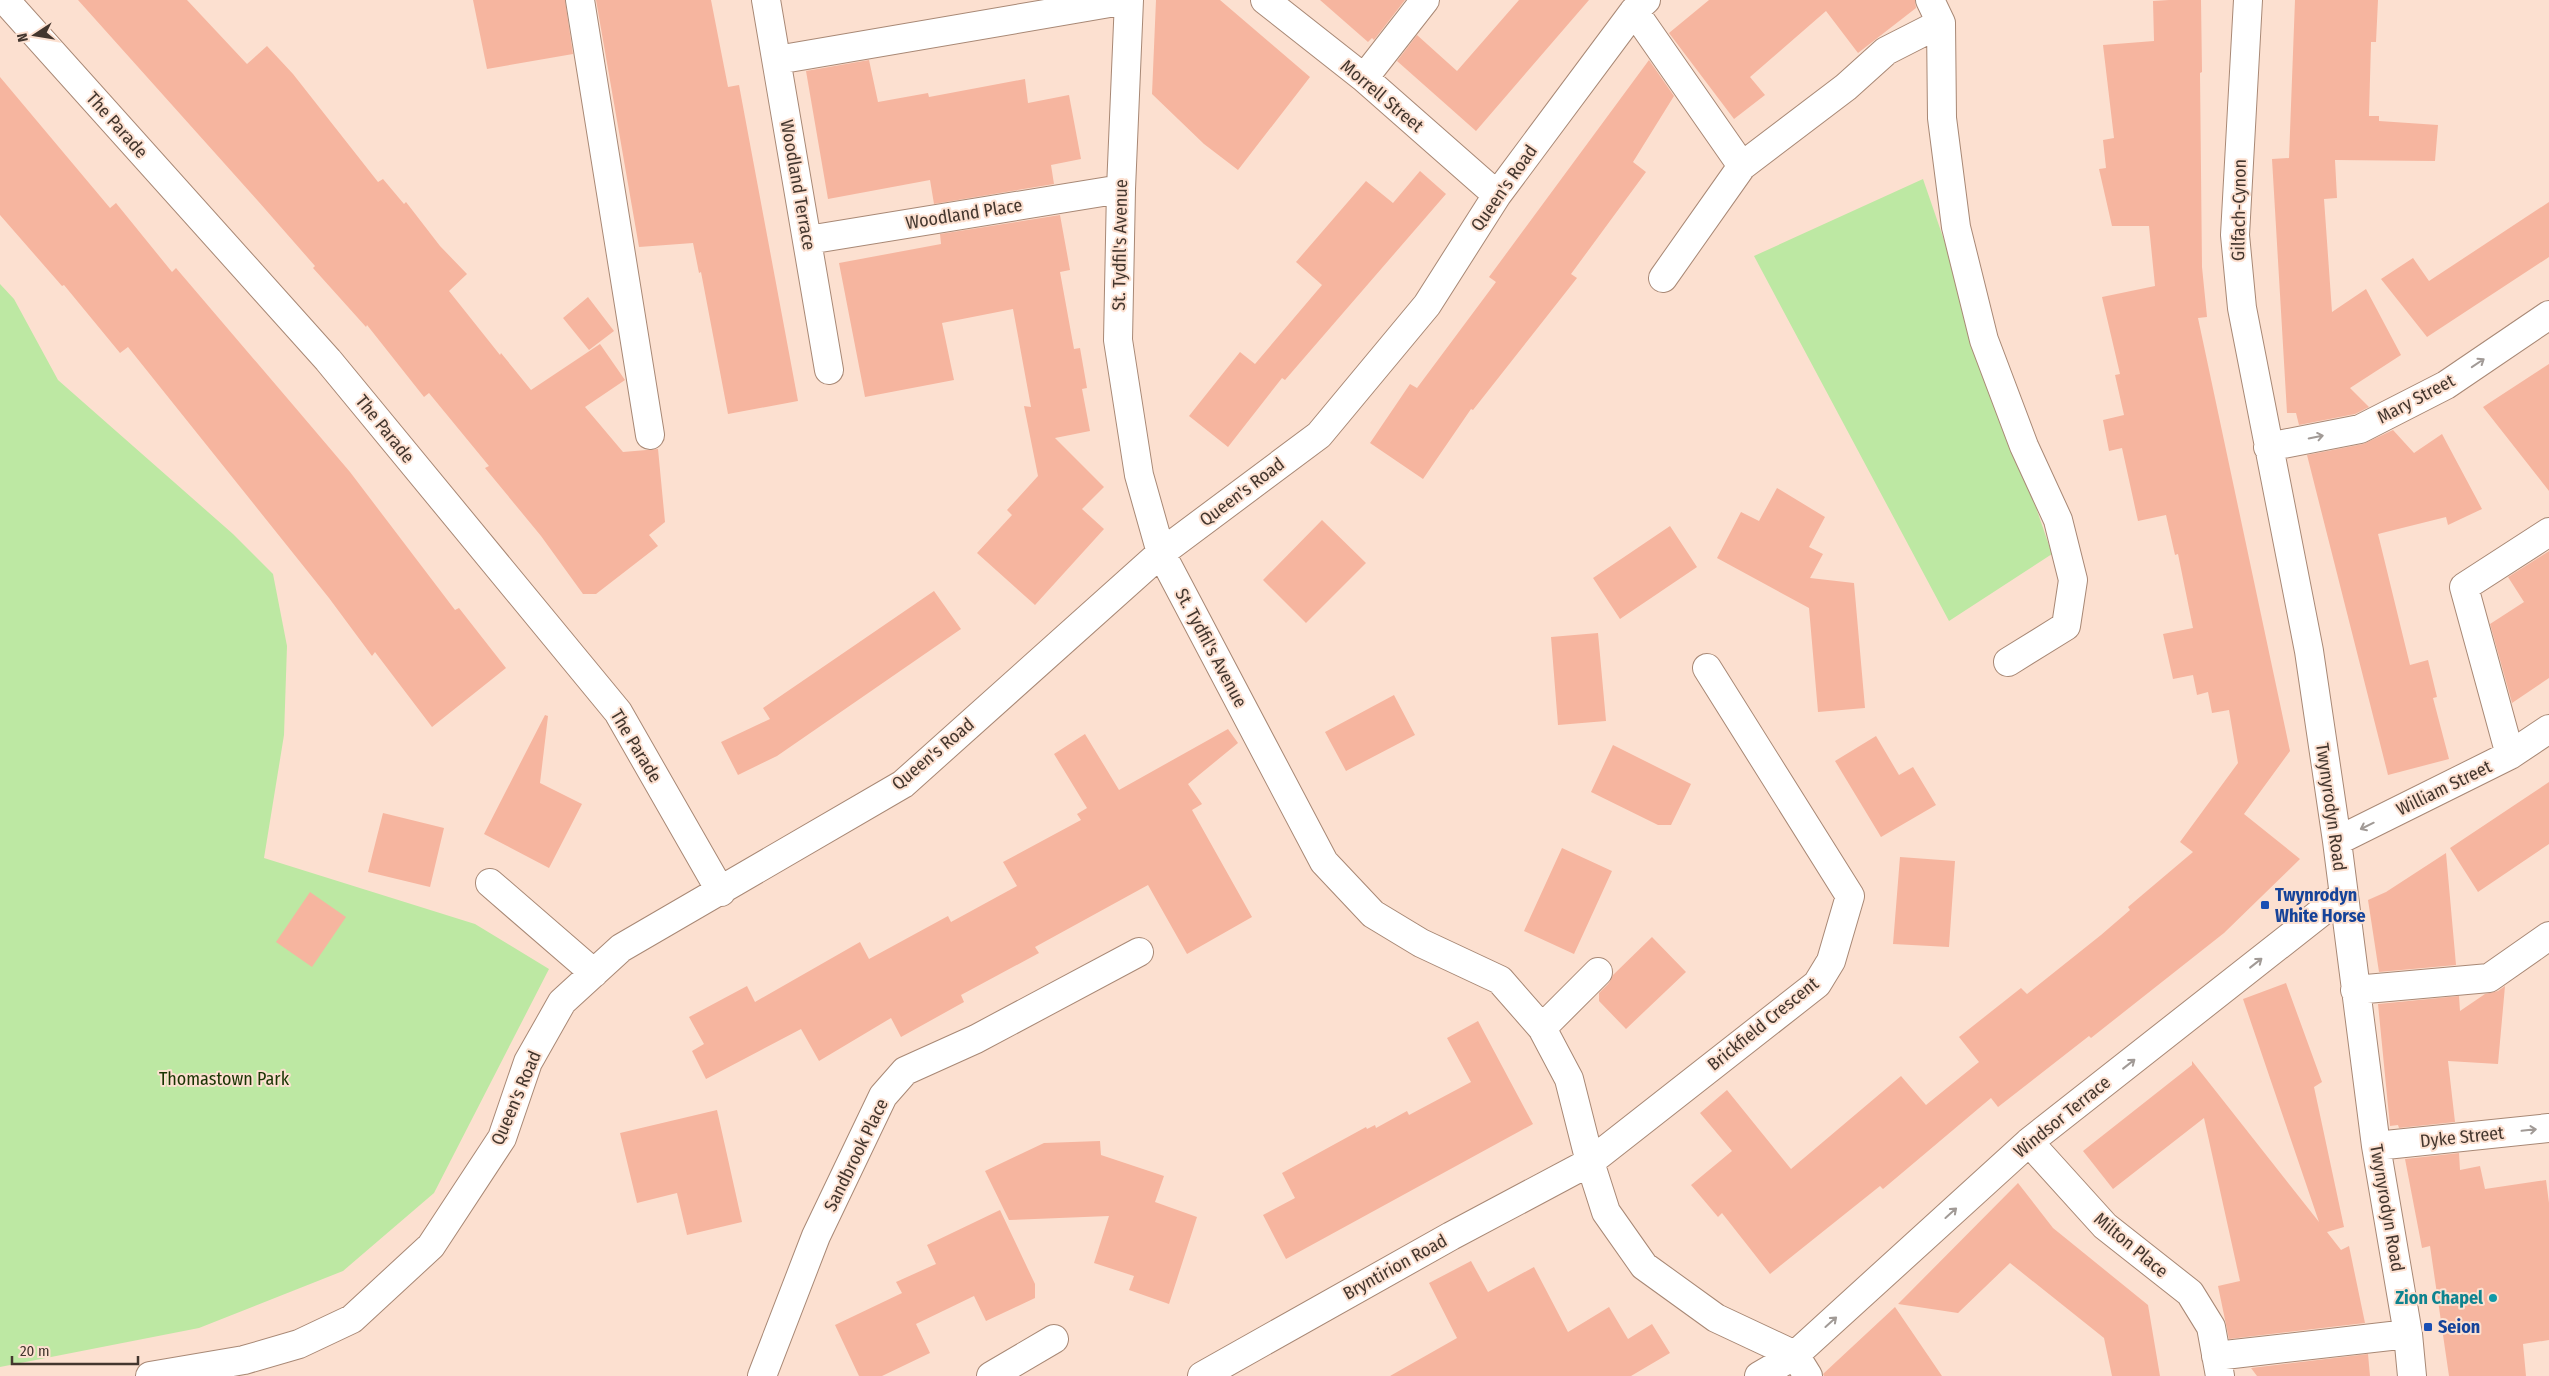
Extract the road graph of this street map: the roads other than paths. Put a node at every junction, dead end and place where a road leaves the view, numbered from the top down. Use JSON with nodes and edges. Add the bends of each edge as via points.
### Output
{"nodes":[{"id":1,"x":5,"y":0,"type":"edge"},
{"id":2,"x":580,"y":0,"type":"edge"},
{"id":3,"x":766,"y":0,"type":"edge"},
{"id":4,"x":1128,"y":0,"type":"edge"},
{"id":5,"x":1265,"y":0,"type":"edge"},
{"id":6,"x":1425,"y":0,"type":"edge"},
{"id":7,"x":2248,"y":0,"type":"edge"},
{"id":8,"x":1640,"y":5,"type":"edge"},
{"id":9,"x":1936,"y":11,"type":"edge"},
{"id":10,"x":776,"y":60,"type":"junction"},
{"id":11,"x":1364,"y":78,"type":"junction"},
{"id":12,"x":1742,"y":166,"type":"junction"},
{"id":13,"x":1121,"y":189,"type":"junction"},
{"id":14,"x":1497,"y":195,"type":"junction"},
{"id":15,"x":808,"y":240,"type":"junction"},
{"id":16,"x":1663,"y":278,"type":"dead end"},
{"id":17,"x":2549,"y":316,"type":"edge"},
{"id":18,"x":829,"y":370,"type":"dead end"},
{"id":19,"x":650,"y":435,"type":"dead end"},
{"id":20,"x":2268,"y":447,"type":"junction"},
{"id":21,"x":2549,"y":532,"type":"edge"},
{"id":22,"x":1161,"y":553,"type":"junction"},
{"id":23,"x":2008,"y":662,"type":"dead end"},
{"id":24,"x":1707,"y":668,"type":"dead end"},
{"id":25,"x":2549,"y":729,"type":"edge"},
{"id":26,"x":2510,"y":755,"type":"junction"},
{"id":27,"x":2337,"y":841,"type":"junction"},
{"id":28,"x":490,"y":883,"type":"dead end"},
{"id":29,"x":721,"y":892,"type":"junction"},
{"id":30,"x":2343,"y":895,"type":"junction"},
{"id":31,"x":2549,"y":936,"type":"edge"},
{"id":32,"x":1140,"y":952,"type":"dead end"},
{"id":33,"x":1598,"y":972,"type":"dead end"},
{"id":34,"x":594,"y":973,"type":"junction"},
{"id":35,"x":2355,"y":990,"type":"junction"},
{"id":36,"x":1542,"y":1028,"type":"junction"},
{"id":37,"x":2549,"y":1128,"type":"edge"},
{"id":38,"x":2029,"y":1142,"type":"junction"},
{"id":39,"x":2376,"y":1146,"type":"junction"},
{"id":40,"x":1590,"y":1162,"type":"junction"},
{"id":41,"x":2408,"y":1334,"type":"junction"},
{"id":42,"x":1054,"y":1339,"type":"dead end"},
{"id":43,"x":1801,"y":1366,"type":"edge"},
{"id":44,"x":2218,"y":1366,"type":"edge"},
{"id":45,"x":150,"y":1376,"type":"edge"},
{"id":46,"x":762,"y":1376,"type":"edge"},
{"id":47,"x":992,"y":1376,"type":"edge"},
{"id":48,"x":1202,"y":1376,"type":"edge"},
{"id":49,"x":1759,"y":1376,"type":"edge"},
{"id":50,"x":2412,"y":1376,"type":"edge"}],
"edges":[{"from":1,"to":29,"type":"street","name":"The Parade","via":[[328,360],[618,712]]},
{"from":2,"to":19,"type":"street"},
{"from":3,"to":10,"type":"street","name":"Woodland Terrace"},
{"from":4,"to":10,"type":"street"},
{"from":4,"to":13,"type":"street","name":"St. Tydfil's Avenue"},
{"from":5,"to":11,"type":"street","name":"Morrell Street"},
{"from":6,"to":11,"type":"street"},
{"from":7,"to":20,"type":"street","name":"Gilfach-Cynon","via":[[2235,235],[2242,308]]},
{"from":8,"to":12,"type":"street"},
{"from":8,"to":14,"type":"street","name":"Queen's Road"},
{"from":9,"to":12,"type":"street","via":[[1846,87]]},
{"from":9,"to":23,"type":"street","via":[[1942,118],[1956,228],[1984,340],[2024,446],[2058,520],[2073,580],[2066,626]]},
{"from":10,"to":15,"type":"street","name":"Woodland Terrace"},
{"from":11,"to":14,"type":"street","name":"Morrell Street"},
{"from":12,"to":16,"type":"street"},
{"from":13,"to":15,"type":"street","name":"Woodland Place"},
{"from":13,"to":22,"type":"street","name":"St. Tydfil's Avenue","via":[[1118,340],[1139,475]]},
{"from":14,"to":22,"type":"street","name":"Queen's Road","via":[[1426,305],[1319,435]]},
{"from":15,"to":18,"type":"street","name":"Woodland Terrace"},
{"from":20,"to":17,"type":"street","name":"Mary Street","one_way":true,"via":[[2360,429],[2446,385]]},
{"from":20,"to":27,"type":"street","name":"Twynyrodyn Road","via":[[2309,651]]},
{"from":21,"to":26,"type":"street","via":[[2464,587]]},
{"from":22,"to":29,"type":"street","name":"Queen's Road","via":[[903,784]]},
{"from":22,"to":36,"type":"street","name":"St. Tydfil's Avenue","via":[[1324,862],[1373,914],[1421,943],[1500,980]]},
{"from":24,"to":40,"type":"street","name":"Brickfield Crescent","via":[[1850,896],[1831,961],[1817,984]]},
{"from":25,"to":26,"type":"street","name":"William Street"},
{"from":26,"to":27,"type":"street","name":"William Street","one_way":true},
{"from":27,"to":30,"type":"street","name":"Twynyrodyn Road"},
{"from":28,"to":34,"type":"street"},
{"from":29,"to":34,"type":"street","name":"Queen's Road","via":[[621,948]]},
{"from":30,"to":35,"type":"street","name":"Twynyrodyn Road"},
{"from":38,"to":30,"type":"street","name":"Windsor Terrace","one_way":true},
{"from":31,"to":35,"type":"street","via":[[2489,978]]},
{"from":32,"to":46,"type":"street","name":"Sandbrook Place","via":[[976,1039],[905,1071],[883,1096],[816,1236]]},
{"from":33,"to":36,"type":"street"},
{"from":34,"to":45,"type":"street","name":"Queen's Road","via":[[562,1002],[528,1062],[502,1138],[431,1246],[352,1319],[299,1344],[244,1360]]},
{"from":35,"to":39,"type":"street","name":"Twynyrodyn Road"},
{"from":36,"to":40,"type":"street","name":"St. Tydfil's Avenue","via":[[1570,1079]]},
{"from":39,"to":37,"type":"street","name":"Dyke Street","one_way":true},
{"from":43,"to":38,"type":"street","name":"Windsor Terrace","one_way":true},
{"from":38,"to":44,"type":"street","name":"Milton Place","via":[[2105,1226],[2190,1293],[2211,1327]]},
{"from":39,"to":41,"type":"street","name":"Twynyrodyn Road"},
{"from":40,"to":43,"type":"street","name":"St. Tydfil's Avenue","via":[[1606,1212],[1644,1266],[1716,1318]]},
{"from":40,"to":48,"type":"street","name":"Bryntirion Road"},
{"from":41,"to":44,"type":"street"},
{"from":41,"to":50,"type":"street","name":"Twynyrodyn Road"},
{"from":42,"to":47,"type":"street"},
{"from":43,"to":49,"type":"street","name":"Windsor Terrace"}]}
